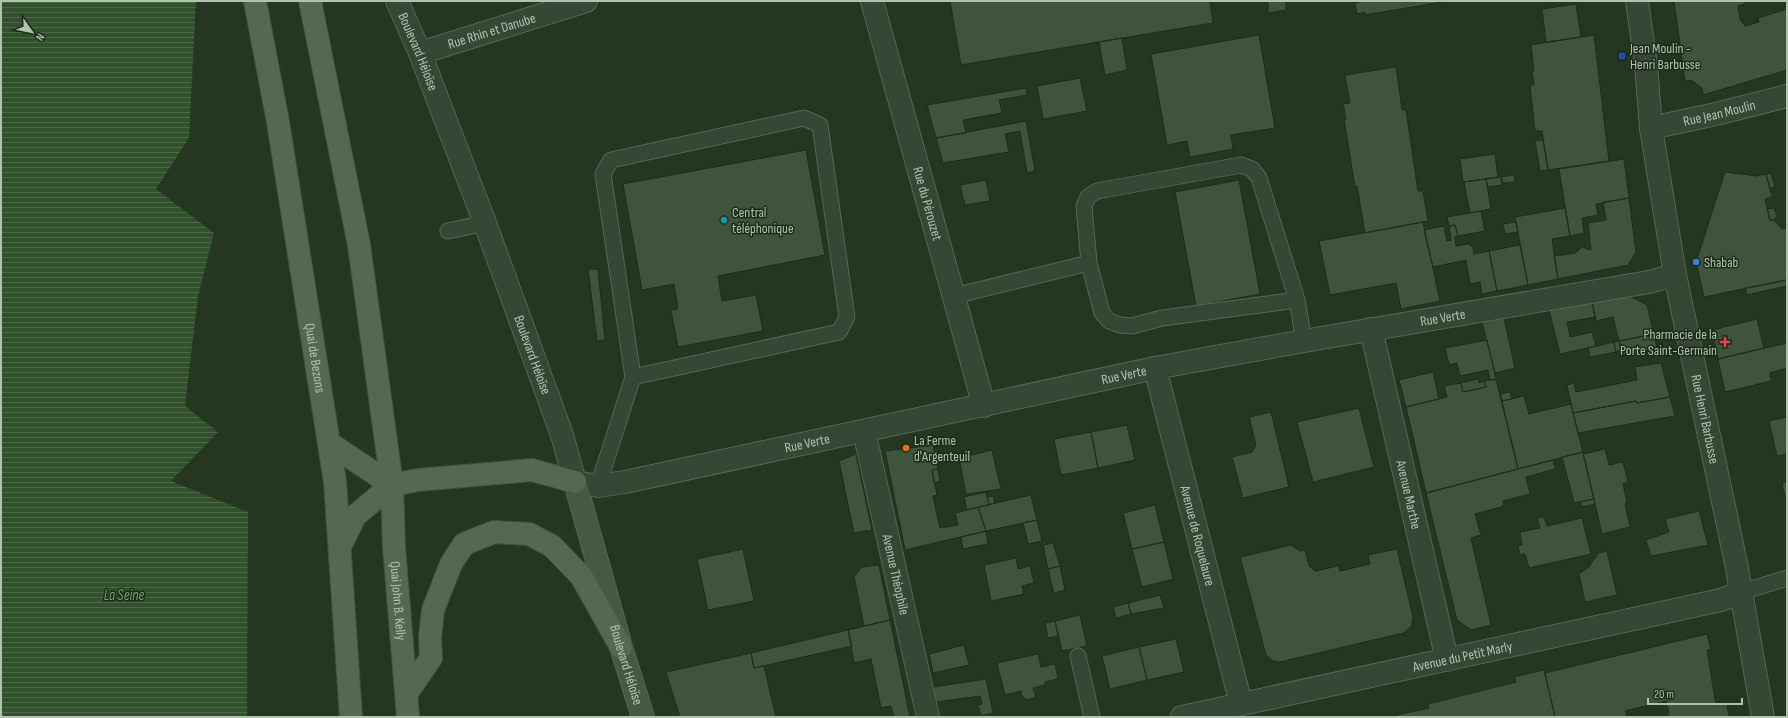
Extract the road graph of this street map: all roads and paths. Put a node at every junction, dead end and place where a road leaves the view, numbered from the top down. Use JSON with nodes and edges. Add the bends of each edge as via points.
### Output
{"nodes":[{"id":1,"x":255,"y":1,"type":"edge"},
{"id":2,"x":310,"y":1,"type":"edge"},
{"id":3,"x":397,"y":1,"type":"edge"},
{"id":4,"x":586,"y":1,"type":"edge"},
{"id":5,"x":872,"y":1,"type":"edge"},
{"id":6,"x":1637,"y":1,"type":"edge"},
{"id":7,"x":420,"y":53,"type":"junction"},
{"id":8,"x":1787,"y":96,"type":"edge"},
{"id":9,"x":1651,"y":128,"type":"junction"},
{"id":10,"x":485,"y":223,"type":"junction"},
{"id":11,"x":448,"y":232,"type":"dead end"},
{"id":12,"x":1089,"y":264,"type":"junction"},
{"id":13,"x":1675,"y":275,"type":"junction"},
{"id":14,"x":954,"y":296,"type":"junction"},
{"id":15,"x":1297,"y":300,"type":"junction"},
{"id":16,"x":1371,"y":329,"type":"junction"},
{"id":17,"x":1304,"y":340,"type":"junction"},
{"id":18,"x":1155,"y":368,"type":"junction"},
{"id":19,"x":633,"y":377,"type":"junction"},
{"id":20,"x":984,"y":406,"type":"junction"},
{"id":21,"x":864,"y":431,"type":"junction"},
{"id":22,"x":329,"y":443,"type":"junction"},
{"id":23,"x":575,"y":482,"type":"junction"},
{"id":24,"x":392,"y":484,"type":"junction"},
{"id":25,"x":598,"y":486,"type":"junction"},
{"id":26,"x":339,"y":548,"type":"junction"},
{"id":27,"x":1787,"y":578,"type":"edge"},
{"id":28,"x":1742,"y":592,"type":"junction"},
{"id":29,"x":621,"y":647,"type":"junction"},
{"id":30,"x":1078,"y":656,"type":"dead end"},
{"id":31,"x":1447,"y":660,"type":"junction"},
{"id":32,"x":407,"y":693,"type":"junction"},
{"id":33,"x":1241,"y":704,"type":"junction"},
{"id":34,"x":350,"y":717,"type":"edge"},
{"id":35,"x":408,"y":717,"type":"edge"},
{"id":36,"x":643,"y":717,"type":"edge"},
{"id":37,"x":928,"y":717,"type":"edge"},
{"id":38,"x":1092,"y":717,"type":"edge"},
{"id":39,"x":1182,"y":717,"type":"edge"},
{"id":40,"x":1763,"y":717,"type":"edge"}],
"edges":[{"from":1,"to":22,"type":"main road","name":"Quai de Bezons","via":[[278,122]]},
{"from":2,"to":24,"type":"main road","via":[[359,245]]},
{"from":3,"to":7,"type":"street","name":"Boulevard Héloïse"},
{"from":4,"to":7,"type":"street","name":"Rue Rhin et Danube"},
{"from":5,"to":14,"type":"street","name":"Rue du Pérouzet"},
{"from":6,"to":9,"type":"street","name":"Rue Henri Barbusse"},
{"from":7,"to":10,"type":"street","name":"Boulevard Héloïse"},
{"from":8,"to":9,"type":"street","name":"Rue Jean Moulin"},
{"from":9,"to":13,"type":"street","name":"Rue Henri Barbusse"},
{"from":10,"to":11,"type":"lane"},
{"from":10,"to":23,"type":"street","name":"Boulevard Héloïse","via":[[562,435]]},
{"from":12,"to":14,"type":"lane"},
{"from":12,"to":15,"type":"lane","via":[[1102,313],[1109,321],[1120,325],[1132,326],[1162,318]]},
{"from":12,"to":15,"type":"lane","via":[[1084,206],[1088,197],[1097,191],[1241,165],[1252,169],[1259,178]]},
{"from":13,"to":16,"type":"street","name":"Rue Verte","via":[[1649,282]]},
{"from":13,"to":28,"type":"street","name":"Rue Henri Barbusse"},
{"from":14,"to":20,"type":"street","name":"Rue du Pérouzet"},
{"from":15,"to":17,"type":"lane"},
{"from":16,"to":17,"type":"street","name":"Rue Verte"},
{"from":16,"to":31,"type":"street","name":"Avenue Marthe"},
{"from":17,"to":18,"type":"street","name":"Rue Verte"},
{"from":18,"to":20,"type":"street","name":"Rue Verte"},
{"from":18,"to":33,"type":"street","name":"Avenue de Roquelaure"},
{"from":19,"to":19,"type":"lane","via":[[839,332],[847,316],[820,125],[804,118],[611,160],[603,174]]},
{"from":19,"to":25,"type":"lane"},
{"from":20,"to":21,"type":"street","name":"Rue Verte"},
{"from":21,"to":25,"type":"street","name":"Rue Verte"},
{"from":21,"to":37,"type":"street","name":"Avenue Théophile"},
{"from":22,"to":24,"type":"main road"},
{"from":22,"to":26,"type":"main road","name":"Quai de Bezons","via":[[335,482]]},
{"from":23,"to":24,"type":"main road","via":[[532,470]]},
{"from":23,"to":25,"type":"street","name":"Rue Verte"},
{"from":23,"to":29,"type":"main road","name":"Boulevard Héloïse"},
{"from":24,"to":26,"type":"main road","via":[[355,516]]},
{"from":24,"to":32,"type":"main road","name":"Quai John B. Kelly","via":[[394,547]]},
{"from":26,"to":34,"type":"main road","name":"Quai de Bezons"},
{"from":27,"to":28,"type":"lane"},
{"from":28,"to":31,"type":"street","name":"Avenue du Petit Marly","via":[[1721,600]]},
{"from":28,"to":40,"type":"street","name":"Rue Henri Barbusse"},
{"from":29,"to":32,"type":"main road","via":[[580,576],[552,546],[529,534],[494,532],[464,544],[450,564],[433,610],[431,658]]},
{"from":29,"to":36,"type":"main road","name":"Boulevard Héloïse"},
{"from":30,"to":38,"type":"lane"},
{"from":31,"to":33,"type":"street","name":"Avenue du Petit Marly"},
{"from":32,"to":35,"type":"main road","name":"Quai John B. Kelly"},
{"from":33,"to":39,"type":"street","name":"Avenue du Petit Marly"}]}
